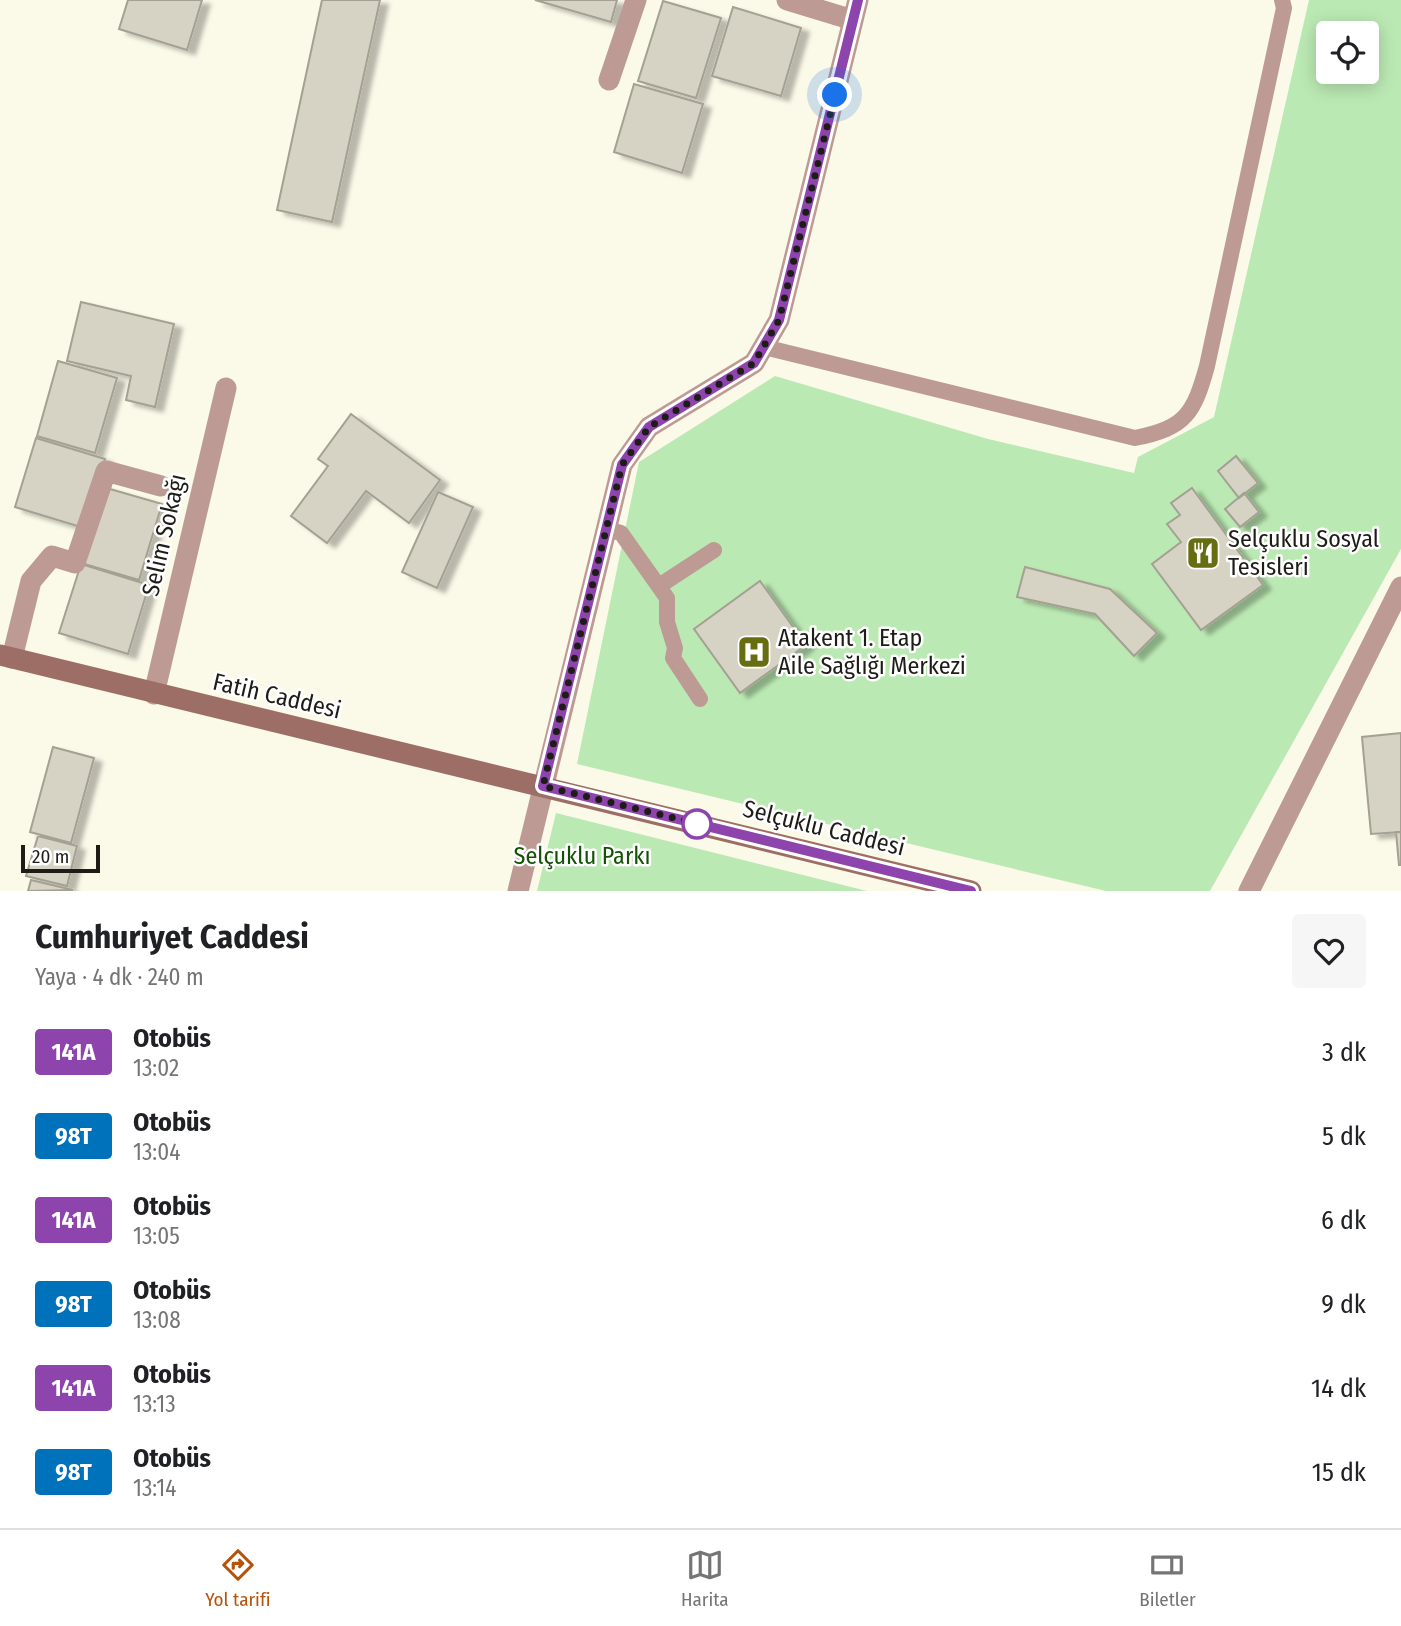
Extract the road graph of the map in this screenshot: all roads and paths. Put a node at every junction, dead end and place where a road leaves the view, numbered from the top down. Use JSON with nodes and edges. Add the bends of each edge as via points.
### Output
{"nodes":[{"id":1,"x":636,"y":0,"type":"edge"},
{"id":2,"x":787,"y":0,"type":"edge"},
{"id":3,"x":1282,"y":0,"type":"edge"},
{"id":4,"x":856,"y":10,"type":"edge"},
{"id":5,"x":609,"y":80,"type":"dead end"},
{"id":6,"x":764,"y":346,"type":"junction"},
{"id":7,"x":226,"y":388,"type":"dead end"},
{"id":8,"x":161,"y":485,"type":"dead end"},
{"id":9,"x":606,"y":529,"type":"junction"},
{"id":10,"x":714,"y":550,"type":"dead end"},
{"id":11,"x":659,"y":586,"type":"junction"},
{"id":12,"x":1401,"y":587,"type":"edge"},
{"id":13,"x":6,"y":657,"type":"edge"},
{"id":14,"x":154,"y":694,"type":"junction"},
{"id":15,"x":700,"y":699,"type":"dead end"},
{"id":16,"x":543,"y":786,"type":"junction"},
{"id":17,"x":518,"y":891,"type":"edge"},
{"id":18,"x":971,"y":891,"type":"edge"},
{"id":19,"x":1249,"y":891,"type":"edge"}],
"edges":[{"from":1,"to":5,"type":"street"},
{"from":2,"to":4,"type":"street"},
{"from":3,"to":6,"type":"lane","via":[[1284,8],[1208,366],[1196,406],[1182,419],[1135,438]]},
{"from":4,"to":6,"type":"street","via":[[779,320]]},
{"from":6,"to":9,"type":"street","via":[[754,363],[649,427],[622,465]]},
{"from":7,"to":14,"type":"street","name":"Selim Sokağı"},
{"from":8,"to":13,"type":"street","via":[[106,471],[75,563],[52,556],[31,581]]},
{"from":9,"to":11,"type":"lane","via":[[621,533]]},
{"from":9,"to":16,"type":"street"},
{"from":10,"to":11,"type":"lane"},
{"from":11,"to":15,"type":"lane","via":[[667,598],[673,659]]},
{"from":12,"to":19,"type":"street"},
{"from":13,"to":14,"type":"street","name":"Fatih Caddesi"},
{"from":14,"to":16,"type":"street","name":"Fatih Caddesi"},
{"from":16,"to":17,"type":"street"},
{"from":16,"to":18,"type":"street","name":"Selçuklu Caddesi"}]}
